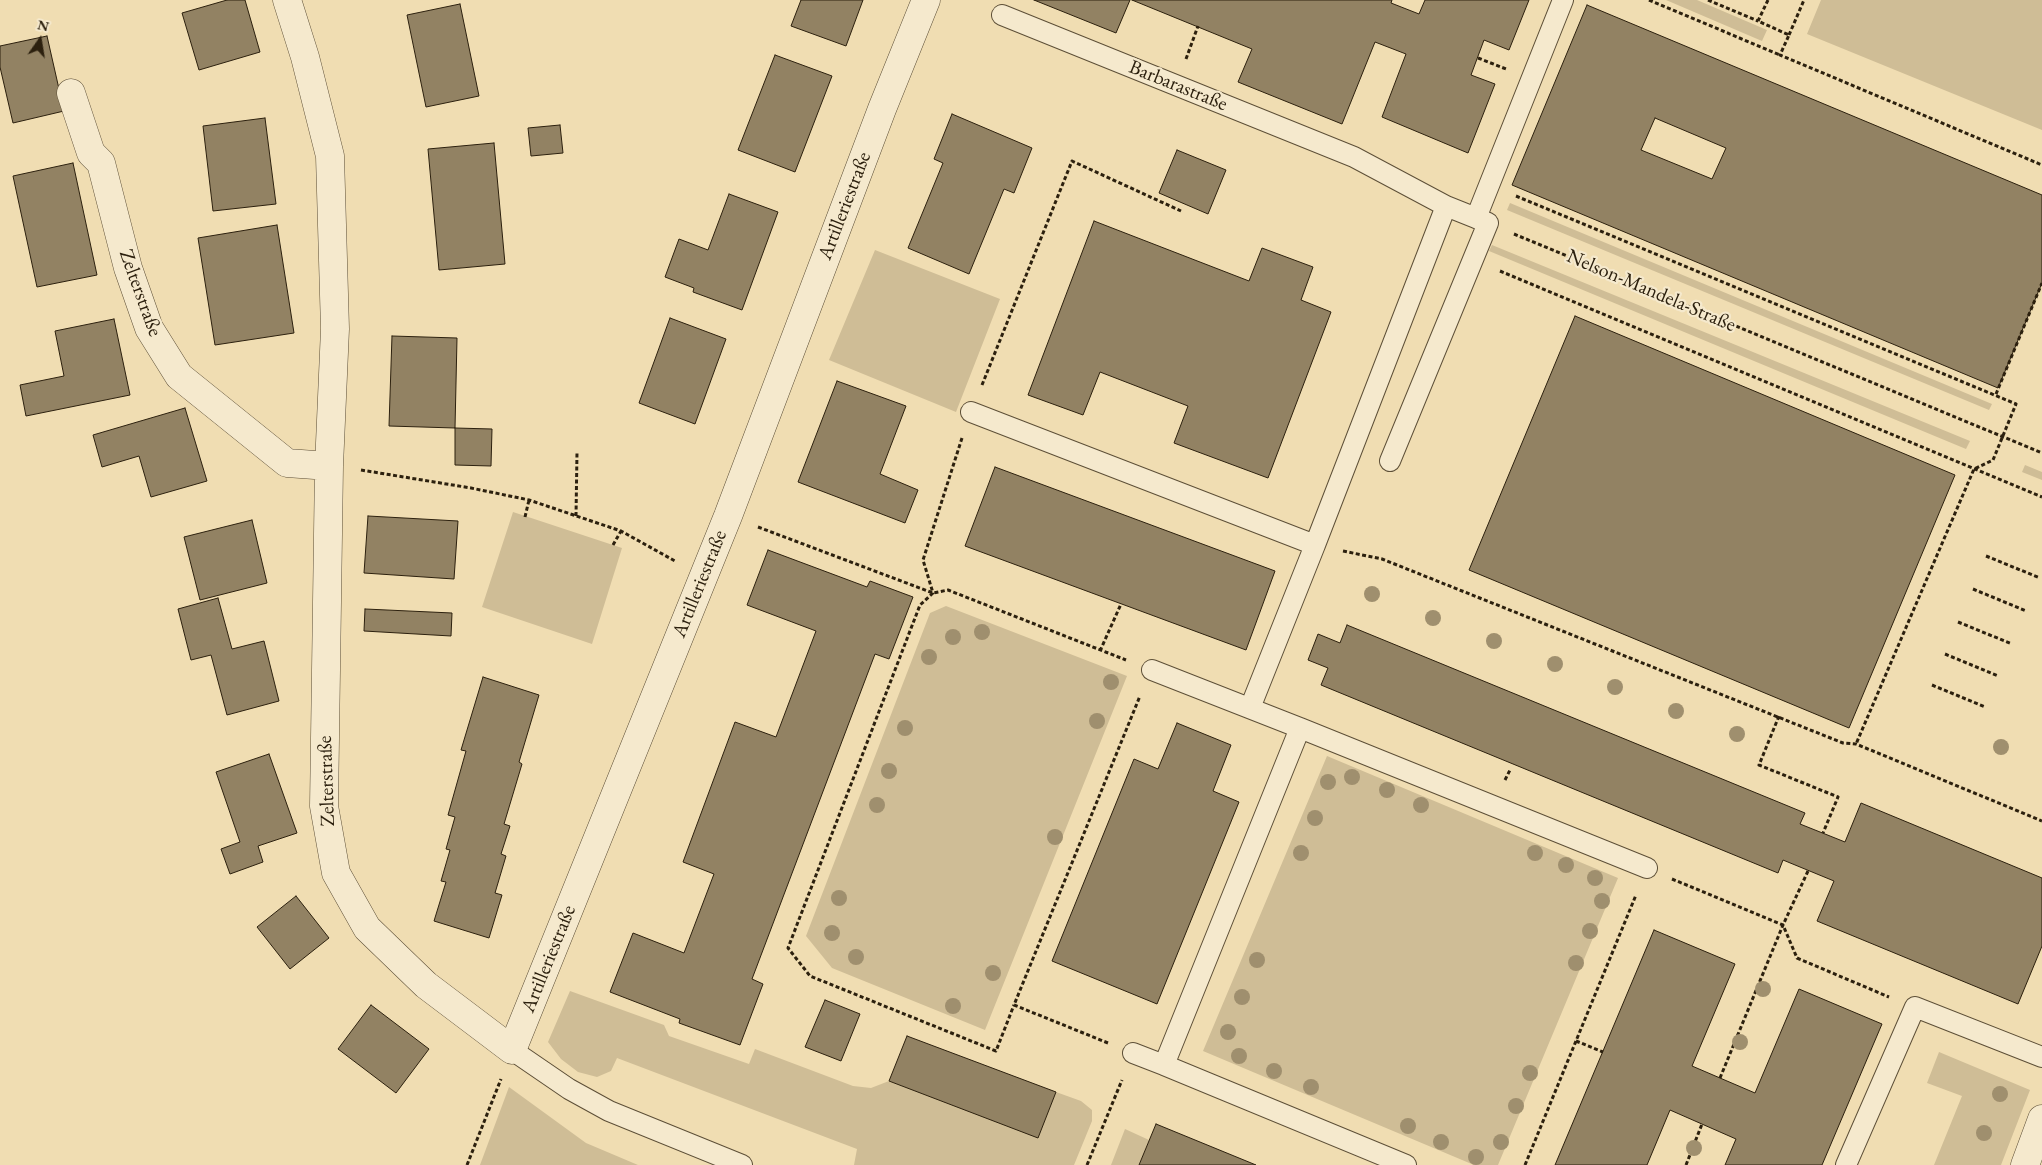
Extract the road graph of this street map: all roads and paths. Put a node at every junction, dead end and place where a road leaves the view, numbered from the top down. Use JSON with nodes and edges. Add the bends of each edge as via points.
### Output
{"nodes":[{"id":1,"x":287,"y":0,"type":"edge"},
{"id":2,"x":926,"y":0,"type":"edge"},
{"id":3,"x":1564,"y":0,"type":"edge"},
{"id":4,"x":1649,"y":0,"type":"edge"},
{"id":5,"x":1708,"y":0,"type":"edge"},
{"id":6,"x":1768,"y":0,"type":"edge"},
{"id":7,"x":1804,"y":0,"type":"edge"},
{"id":8,"x":1002,"y":15,"type":"dead end"},
{"id":9,"x":1758,"y":21,"type":"junction"},
{"id":10,"x":1789,"y":35,"type":"junction"},
{"id":11,"x":1780,"y":55,"type":"junction"},
{"id":12,"x":1478,"y":58,"type":"dead end"},
{"id":13,"x":1505,"y":68,"type":"dead end"},
{"id":14,"x":71,"y":93,"type":"dead end"},
{"id":15,"x":2042,"y":165,"type":"edge"},
{"id":16,"x":1446,"y":206,"type":"junction"},
{"id":17,"x":1181,"y":212,"type":"dead end"},
{"id":18,"x":1482,"y":221,"type":"junction"},
{"id":19,"x":1474,"y":260,"type":"junction"},
{"id":20,"x":2042,"y":283,"type":"edge"},
{"id":21,"x":1996,"y":394,"type":"junction"},
{"id":22,"x":971,"y":412,"type":"junction"},
{"id":23,"x":2003,"y":437,"type":"junction"},
{"id":24,"x":576,"y":452,"type":"dead end"},
{"id":25,"x":2042,"y":454,"type":"edge"},
{"id":26,"x":1390,"y":461,"type":"dead end"},
{"id":27,"x":329,"y":466,"type":"junction"},
{"id":28,"x":1974,"y":470,"type":"junction"},
{"id":29,"x":377,"y":472,"type":"dead end"},
{"id":30,"x":2042,"y":497,"type":"edge"},
{"id":31,"x":529,"y":500,"type":"junction"},
{"id":32,"x":576,"y":516,"type":"junction"},
{"id":33,"x":728,"y":516,"type":"junction"},
{"id":34,"x":525,"y":517,"type":"dead end"},
{"id":35,"x":620,"y":531,"type":"junction"},
{"id":36,"x":613,"y":545,"type":"dead end"},
{"id":37,"x":1315,"y":545,"type":"junction"},
{"id":38,"x":1986,"y":556,"type":"dead end"},
{"id":39,"x":704,"y":577,"type":"junction"},
{"id":40,"x":2040,"y":578,"type":"dead end"},
{"id":41,"x":1973,"y":589,"type":"dead end"},
{"id":42,"x":934,"y":593,"type":"junction"},
{"id":43,"x":1121,"y":604,"type":"dead end"},
{"id":44,"x":2026,"y":612,"type":"dead end"},
{"id":45,"x":1958,"y":622,"type":"dead end"},
{"id":46,"x":2012,"y":644,"type":"dead end"},
{"id":47,"x":1100,"y":651,"type":"junction"},
{"id":48,"x":1945,"y":654,"type":"dead end"},
{"id":49,"x":1152,"y":670,"type":"junction"},
{"id":50,"x":1998,"y":676,"type":"dead end"},
{"id":51,"x":1932,"y":685,"type":"dead end"},
{"id":52,"x":1985,"y":707,"type":"dead end"},
{"id":53,"x":1250,"y":708,"type":"junction"},
{"id":54,"x":1779,"y":716,"type":"junction"},
{"id":55,"x":1300,"y":728,"type":"junction"},
{"id":56,"x":1856,"y":744,"type":"junction"},
{"id":57,"x":2042,"y":821,"type":"edge"},
{"id":58,"x":1823,"y":833,"type":"dead end"},
{"id":59,"x":1647,"y":868,"type":"junction"},
{"id":60,"x":1808,"y":871,"type":"dead end"},
{"id":61,"x":1783,"y":925,"type":"junction"},
{"id":62,"x":1898,"y":1000,"type":"dead end"},
{"id":63,"x":1014,"y":1005,"type":"junction"},
{"id":64,"x":1576,"y":1041,"type":"junction"},
{"id":65,"x":512,"y":1050,"type":"junction"},
{"id":66,"x":1603,"y":1052,"type":"dead end"},
{"id":67,"x":1133,"y":1053,"type":"junction"},
{"id":68,"x":2042,"y":1057,"type":"edge"},
{"id":69,"x":1164,"y":1065,"type":"junction"},
{"id":70,"x":1720,"y":1078,"type":"dead end"},
{"id":71,"x":2042,"y":1119,"type":"edge"},
{"id":72,"x":1702,"y":1124,"type":"dead end"},
{"id":73,"x":698,"y":1157,"type":"edge"},
{"id":74,"x":467,"y":1165,"type":"edge"},
{"id":75,"x":742,"y":1165,"type":"edge"},
{"id":76,"x":1087,"y":1165,"type":"edge"},
{"id":77,"x":1406,"y":1165,"type":"edge"},
{"id":78,"x":1525,"y":1165,"type":"edge"},
{"id":79,"x":1686,"y":1165,"type":"edge"},
{"id":80,"x":1846,"y":1165,"type":"edge"},
{"id":81,"x":2025,"y":1165,"type":"edge"}],
"edges":[{"from":1,"to":27,"type":"street","name":"Zelterstraße","via":[[330,156],[335,328]]},
{"from":2,"to":33,"type":"street","name":"Artilleriestraße"},
{"from":3,"to":18,"type":"lane"},
{"from":4,"to":11,"type":"path"},
{"from":5,"to":9,"type":"path"},
{"from":6,"to":9,"type":"path"},
{"from":7,"to":10,"type":"path"},
{"from":8,"to":16,"type":"lane","name":"Barbarastraße","via":[[1354,157]]},
{"from":9,"to":10,"type":"path"},
{"from":10,"to":11,"type":"path"},
{"from":11,"to":15,"type":"path"},
{"from":12,"to":13,"type":"path"},
{"from":14,"to":27,"type":"street","name":"Zelterstraße","via":[[92,153],[101,163],[128,268],[149,328],[180,376],[287,463]]},
{"from":16,"to":18,"type":"lane","name":"Barbarastraße"},
{"from":16,"to":37,"type":"lane"},
{"from":17,"to":22,"type":"path","via":[[1072,161]]},
{"from":18,"to":19,"type":"lane"},
{"from":18,"to":21,"type":"path","via":[[1502,190]]},
{"from":18,"to":23,"type":"path","name":"Nelson-Mandela-Straße"},
{"from":19,"to":26,"type":"lane"},
{"from":19,"to":28,"type":"path"},
{"from":20,"to":21,"type":"path"},
{"from":21,"to":23,"type":"path","via":[[2016,404]]},
{"from":22,"to":37,"type":"lane"},
{"from":22,"to":42,"type":"path","via":[[923,560]]},
{"from":23,"to":25,"type":"path","name":"Nelson-Mandela-Straße"},
{"from":23,"to":28,"type":"path","via":[[1993,460]]},
{"from":24,"to":32,"type":"path"},
{"from":27,"to":65,"type":"street","name":"Zelterstraße","via":[[324,806],[336,873],[366,928],[426,985]]},
{"from":28,"to":30,"type":"path"},
{"from":28,"to":56,"type":"path"},
{"from":29,"to":31,"type":"path"},
{"from":31,"to":32,"type":"path"},
{"from":31,"to":34,"type":"path"},
{"from":32,"to":35,"type":"path"},
{"from":33,"to":39,"type":"street","name":"Artilleriestraße"},
{"from":33,"to":42,"type":"path"},
{"from":35,"to":36,"type":"path"},
{"from":35,"to":39,"type":"path"},
{"from":37,"to":53,"type":"lane"},
{"from":37,"to":54,"type":"path","via":[[1382,559]]},
{"from":38,"to":40,"type":"path"},
{"from":39,"to":65,"type":"street","name":"Artilleriestraße"},
{"from":41,"to":44,"type":"path"},
{"from":42,"to":47,"type":"path","via":[[948,590]]},
{"from":42,"to":63,"type":"path","via":[[920,605],[788,948],[810,976],[996,1051]]},
{"from":43,"to":47,"type":"path"},
{"from":45,"to":46,"type":"path"},
{"from":47,"to":49,"type":"path"},
{"from":48,"to":50,"type":"path"},
{"from":49,"to":53,"type":"lane"},
{"from":49,"to":63,"type":"path"},
{"from":51,"to":52,"type":"path"},
{"from":53,"to":55,"type":"lane"},
{"from":54,"to":56,"type":"path","via":[[1843,743]]},
{"from":54,"to":58,"type":"path","via":[[1759,765],[1838,798]]},
{"from":55,"to":59,"type":"lane"},
{"from":55,"to":69,"type":"lane"},
{"from":56,"to":57,"type":"path"},
{"from":59,"to":61,"type":"path"},
{"from":59,"to":64,"type":"path"},
{"from":60,"to":61,"type":"path"},
{"from":61,"to":62,"type":"path","via":[[1797,958]]},
{"from":61,"to":70,"type":"path"},
{"from":63,"to":67,"type":"path"},
{"from":64,"to":66,"type":"path"},
{"from":64,"to":78,"type":"path"},
{"from":65,"to":73,"type":"lane","via":[[569,1089]]},
{"from":65,"to":74,"type":"path"},
{"from":67,"to":69,"type":"lane"},
{"from":67,"to":76,"type":"path"},
{"from":68,"to":80,"type":"lane","via":[[1915,1007]]},
{"from":69,"to":77,"type":"lane"},
{"from":71,"to":81,"type":"street"},
{"from":72,"to":79,"type":"path"},
{"from":73,"to":75,"type":"lane"}]}
